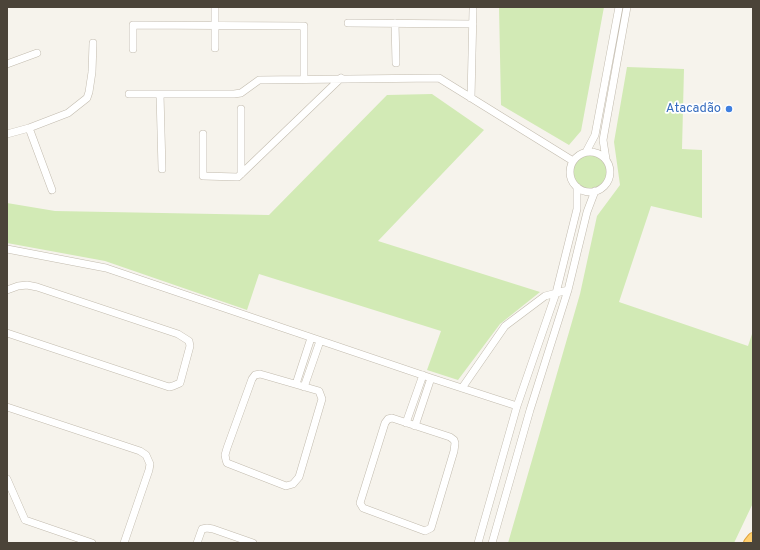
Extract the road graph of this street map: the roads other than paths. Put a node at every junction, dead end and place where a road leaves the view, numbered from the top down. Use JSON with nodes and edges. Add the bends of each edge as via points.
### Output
{"nodes":[{"id":1,"x":215,"y":7,"type":"edge"},
{"id":2,"x":619,"y":7,"type":"edge"},
{"id":3,"x":627,"y":7,"type":"edge"},
{"id":4,"x":473,"y":10,"type":"dead end"},
{"id":5,"x":348,"y":23,"type":"dead end"},
{"id":6,"x":395,"y":23,"type":"junction"},
{"id":7,"x":473,"y":24,"type":"junction"},
{"id":8,"x":215,"y":26,"type":"junction"},
{"id":9,"x":93,"y":43,"type":"dead end"},
{"id":10,"x":215,"y":48,"type":"dead end"},
{"id":11,"x":133,"y":49,"type":"dead end"},
{"id":12,"x":38,"y":53,"type":"dead end"},
{"id":13,"x":396,"y":63,"type":"dead end"},
{"id":14,"x":7,"y":64,"type":"edge"},
{"id":15,"x":341,"y":78,"type":"junction"},
{"id":16,"x":304,"y":79,"type":"junction"},
{"id":17,"x":128,"y":94,"type":"dead end"},
{"id":18,"x":160,"y":94,"type":"junction"},
{"id":19,"x":471,"y":98,"type":"junction"},
{"id":20,"x":242,"y":109,"type":"dead end"},
{"id":21,"x":29,"y":128,"type":"junction"},
{"id":22,"x":7,"y":134,"type":"edge"},
{"id":23,"x":203,"y":134,"type":"dead end"},
{"id":24,"x":586,"y":152,"type":"junction"},
{"id":25,"x":606,"y":159,"type":"junction"},
{"id":26,"x":573,"y":161,"type":"junction"},
{"id":27,"x":162,"y":169,"type":"dead end"},
{"id":28,"x":241,"y":174,"type":"junction"},
{"id":29,"x":577,"y":187,"type":"junction"},
{"id":30,"x":52,"y":190,"type":"dead end"},
{"id":31,"x":595,"y":192,"type":"junction"},
{"id":32,"x":7,"y":249,"type":"edge"},
{"id":33,"x":7,"y":290,"type":"edge"},
{"id":34,"x":568,"y":290,"type":"junction"},
{"id":35,"x":556,"y":293,"type":"junction"},
{"id":36,"x":7,"y":333,"type":"edge"},
{"id":37,"x":311,"y":338,"type":"junction"},
{"id":38,"x":320,"y":341,"type":"junction"},
{"id":39,"x":423,"y":375,"type":"junction"},
{"id":40,"x":432,"y":378,"type":"junction"},
{"id":41,"x":296,"y":384,"type":"junction"},
{"id":42,"x":304,"y":387,"type":"junction"},
{"id":43,"x":462,"y":388,"type":"junction"},
{"id":44,"x":517,"y":406,"type":"junction"},
{"id":45,"x":8,"y":410,"type":"edge"},
{"id":46,"x":406,"y":423,"type":"junction"},
{"id":47,"x":415,"y":426,"type":"junction"},
{"id":48,"x":7,"y":479,"type":"edge"},
{"id":49,"x":753,"y":530,"type":"edge"},
{"id":50,"x":753,"y":538,"type":"edge"},
{"id":51,"x":92,"y":543,"type":"edge"},
{"id":52,"x":124,"y":543,"type":"edge"},
{"id":53,"x":197,"y":543,"type":"edge"},
{"id":54,"x":253,"y":543,"type":"edge"},
{"id":55,"x":478,"y":543,"type":"edge"},
{"id":56,"x":492,"y":543,"type":"edge"},
{"id":57,"x":749,"y":543,"type":"edge"}],
"edges":[{"from":1,"to":8,"type":"street"},
{"from":2,"to":24,"type":"street","via":[[595,135]]},
{"from":3,"to":25,"type":"street","via":[[603,140]]},
{"from":4,"to":7,"type":"street"},
{"from":5,"to":6,"type":"street"},
{"from":6,"to":7,"type":"street"},
{"from":6,"to":13,"type":"street"},
{"from":7,"to":19,"type":"street"},
{"from":8,"to":10,"type":"street"},
{"from":8,"to":11,"type":"street","via":[[133,25]]},
{"from":8,"to":16,"type":"street","via":[[304,26]]},
{"from":9,"to":21,"type":"street","via":[[92,72],[86,98],[68,113]]},
{"from":12,"to":14,"type":"street"},
{"from":15,"to":16,"type":"street"},
{"from":15,"to":19,"type":"street","via":[[439,78]]},
{"from":15,"to":28,"type":"street"},
{"from":16,"to":18,"type":"street","via":[[259,80],[241,93],[234,94]]},
{"from":17,"to":18,"type":"street"},
{"from":18,"to":27,"type":"street"},
{"from":19,"to":26,"type":"street"},
{"from":20,"to":28,"type":"street"},
{"from":21,"to":22,"type":"street"},
{"from":21,"to":30,"type":"street"},
{"from":23,"to":28,"type":"street","via":[[203,176],[238,177]]},
{"from":24,"to":25,"type":"street","via":[[597,153]]},
{"from":24,"to":26,"type":"street"},
{"from":25,"to":31,"type":"street","via":[[610,169],[608,181]]},
{"from":26,"to":29,"type":"street","via":[[570,172]]},
{"from":29,"to":31,"type":"street"},
{"from":29,"to":35,"type":"street","via":[[577,209]]},
{"from":31,"to":34,"type":"street","via":[[587,212]]},
{"from":32,"to":37,"type":"street","via":[[106,268]]},
{"from":33,"to":36,"type":"street","via":[[22,286],[37,287],[178,334],[189,341],[190,346],[180,383],[169,387]]},
{"from":34,"to":35,"type":"street"},
{"from":34,"to":56,"type":"street"},
{"from":35,"to":43,"type":"street","via":[[545,296],[505,326]]},
{"from":35,"to":44,"type":"street"},
{"from":37,"to":38,"type":"street"},
{"from":37,"to":41,"type":"street"},
{"from":38,"to":39,"type":"street"},
{"from":38,"to":42,"type":"street"},
{"from":39,"to":40,"type":"street"},
{"from":39,"to":46,"type":"street"},
{"from":40,"to":43,"type":"street"},
{"from":40,"to":47,"type":"street"},
{"from":41,"to":42,"type":"street"},
{"from":41,"to":42,"type":"street","via":[[260,374],[255,375],[227,448],[227,463],[286,486],[293,484],[299,477],[322,404],[319,391]]},
{"from":43,"to":44,"type":"street"},
{"from":44,"to":55,"type":"street"},
{"from":45,"to":52,"type":"street","via":[[146,455],[150,464],[149,470]]},
{"from":46,"to":47,"type":"street"},
{"from":46,"to":47,"type":"street","via":[[392,418],[385,423],[360,503],[363,508],[425,531],[431,528],[455,443],[450,437]]},
{"from":48,"to":51,"type":"street","via":[[25,520]]},
{"from":49,"to":57,"type":"street"},
{"from":50,"to":57,"type":"highway"},
{"from":53,"to":54,"type":"street","via":[[202,529],[207,528]]}]}
